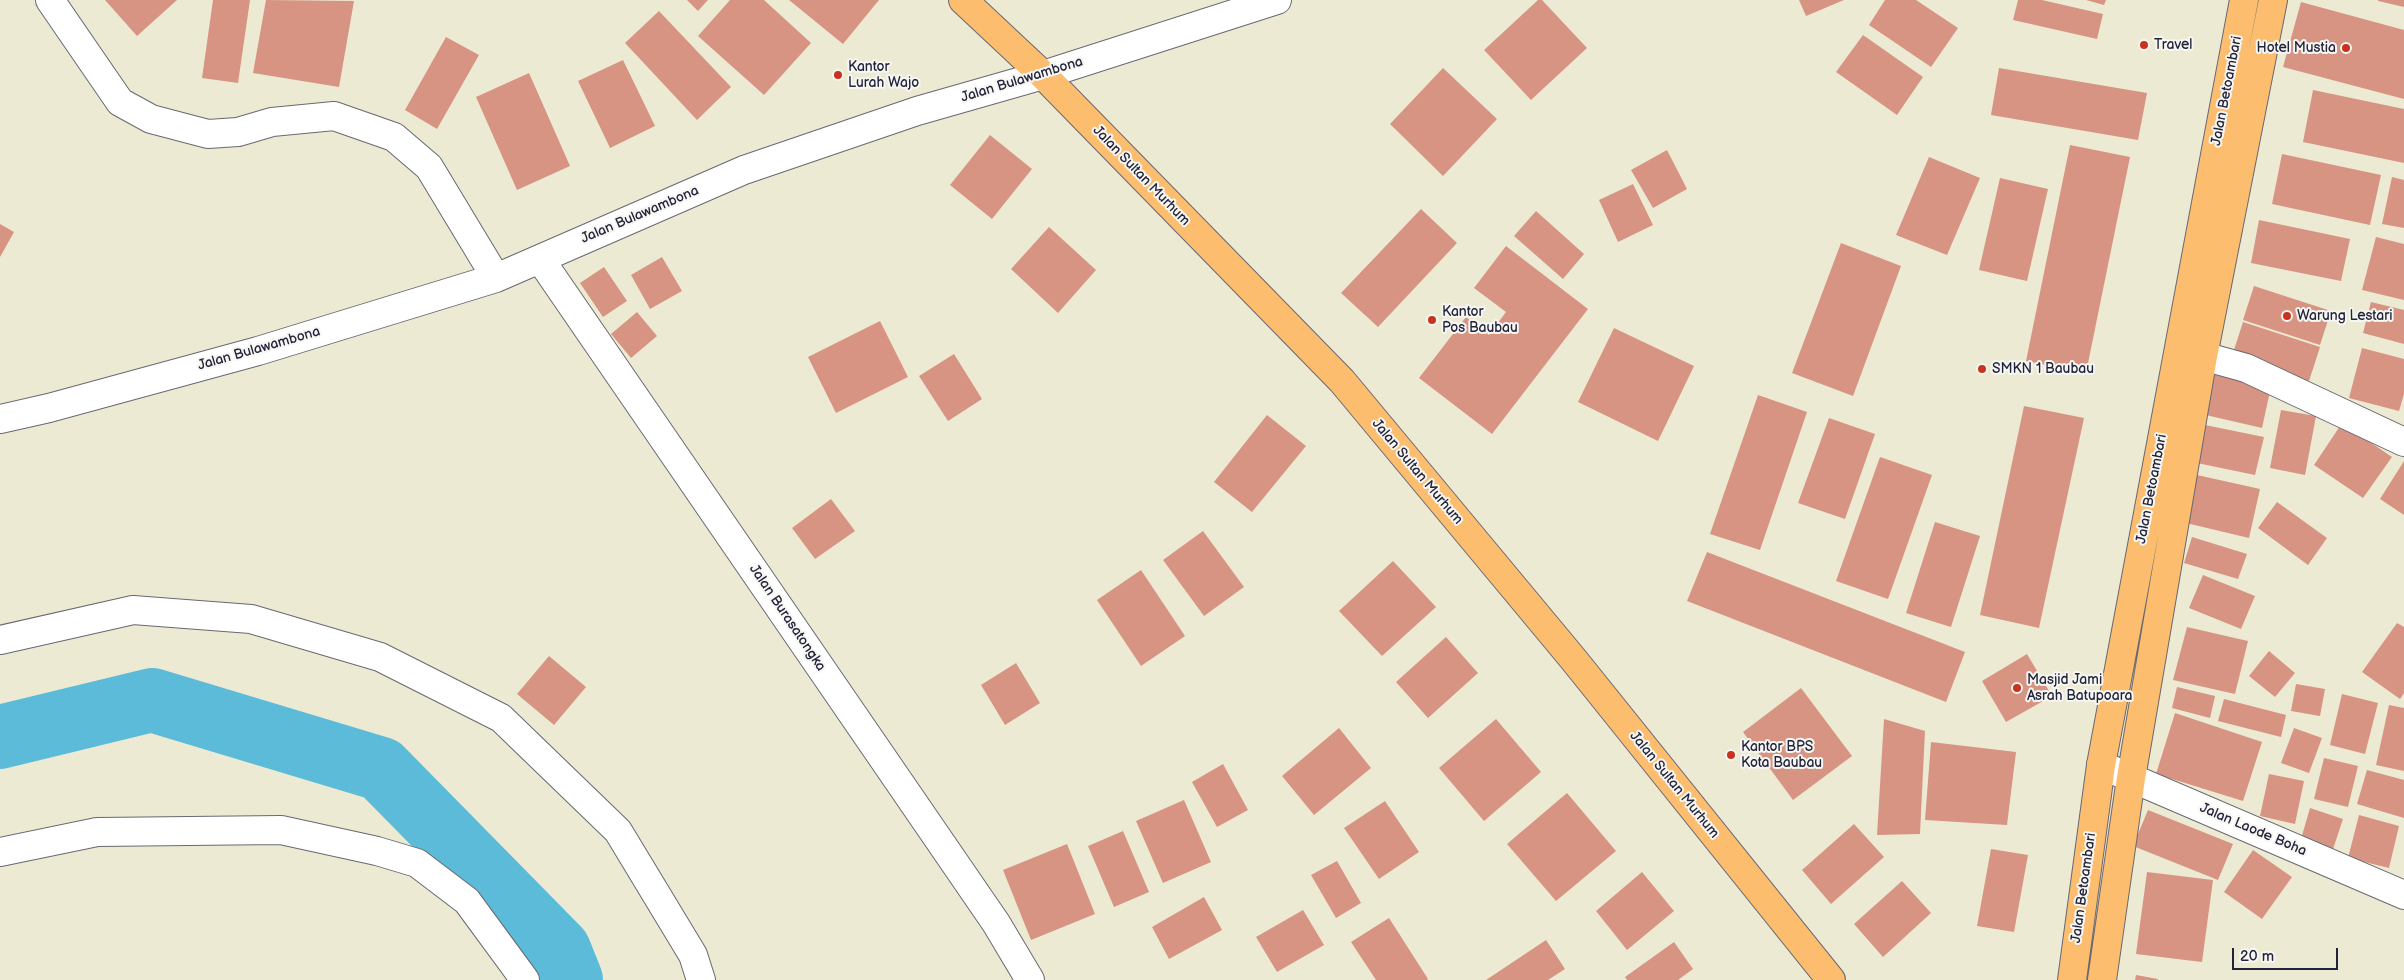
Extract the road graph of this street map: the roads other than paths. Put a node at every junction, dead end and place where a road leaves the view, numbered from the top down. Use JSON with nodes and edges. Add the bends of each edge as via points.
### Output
{"nodes":[{"id":1,"x":50,"y":0,"type":"edge"},
{"id":2,"x":963,"y":0,"type":"edge"},
{"id":3,"x":1278,"y":0,"type":"edge"},
{"id":4,"x":2244,"y":0,"type":"edge"},
{"id":5,"x":2273,"y":0,"type":"edge"},
{"id":6,"x":1043,"y":75,"type":"junction"},
{"id":7,"x":540,"y":259,"type":"junction"},
{"id":8,"x":496,"y":278,"type":"junction"},
{"id":9,"x":2203,"y":356,"type":"junction"},
{"id":10,"x":0,"y":419,"type":"edge"},
{"id":11,"x":2404,"y":442,"type":"edge"},
{"id":12,"x":0,"y":640,"type":"edge"},
{"id":13,"x":2101,"y":765,"type":"junction"},
{"id":14,"x":2132,"y":778,"type":"junction"},
{"id":15,"x":0,"y":852,"type":"edge"},
{"id":16,"x":2404,"y":896,"type":"edge"},
{"id":17,"x":525,"y":980,"type":"edge"},
{"id":18,"x":701,"y":980,"type":"edge"},
{"id":19,"x":1030,"y":980,"type":"edge"},
{"id":20,"x":1831,"y":980,"type":"edge"},
{"id":21,"x":2072,"y":980,"type":"edge"},
{"id":22,"x":2102,"y":980,"type":"edge"}],
"edges":[{"from":1,"to":8,"type":"street","via":[[120,102],[151,120],[208,134],[238,132],[272,122],[334,116],[394,136],[429,166]]},
{"from":2,"to":6,"type":"main road","name":"Jalan Sultan Murhum"},
{"from":3,"to":6,"type":"street","name":"Jalan Bulawambona"},
{"from":4,"to":13,"type":"main road","name":"Jalan Betoambari"},
{"from":5,"to":9,"type":"main road","name":"Jalan Betoambari"},
{"from":6,"to":7,"type":"street","name":"Jalan Bulawambona","via":[[917,111],[744,170]]},
{"from":6,"to":20,"type":"main road","name":"Jalan Sultan Murhum","via":[[1342,381],[1574,660]]},
{"from":7,"to":8,"type":"street","name":"Jalan Bulawambona"},
{"from":7,"to":19,"type":"street","name":"Jalan Burasatongka","via":[[996,923]]},
{"from":8,"to":10,"type":"street","name":"Jalan Bulawambona","via":[[258,350]]},
{"from":9,"to":11,"type":"street","via":[[2246,368]]},
{"from":9,"to":14,"type":"main road","name":"Jalan Betoambari"},
{"from":12,"to":18,"type":"street","via":[[133,610],[251,619],[380,657],[501,718],[618,831],[693,955]]},
{"from":13,"to":14,"type":"street","name":"Jalan Laode Boha"},
{"from":13,"to":21,"type":"main road","name":"Jalan Betoambari"},
{"from":14,"to":16,"type":"street","name":"Jalan Laode Boha"},
{"from":14,"to":22,"type":"main road","name":"Jalan Betoambari"},
{"from":15,"to":17,"type":"street","via":[[97,832],[281,830],[377,851],[417,863],[467,901]]}]}
